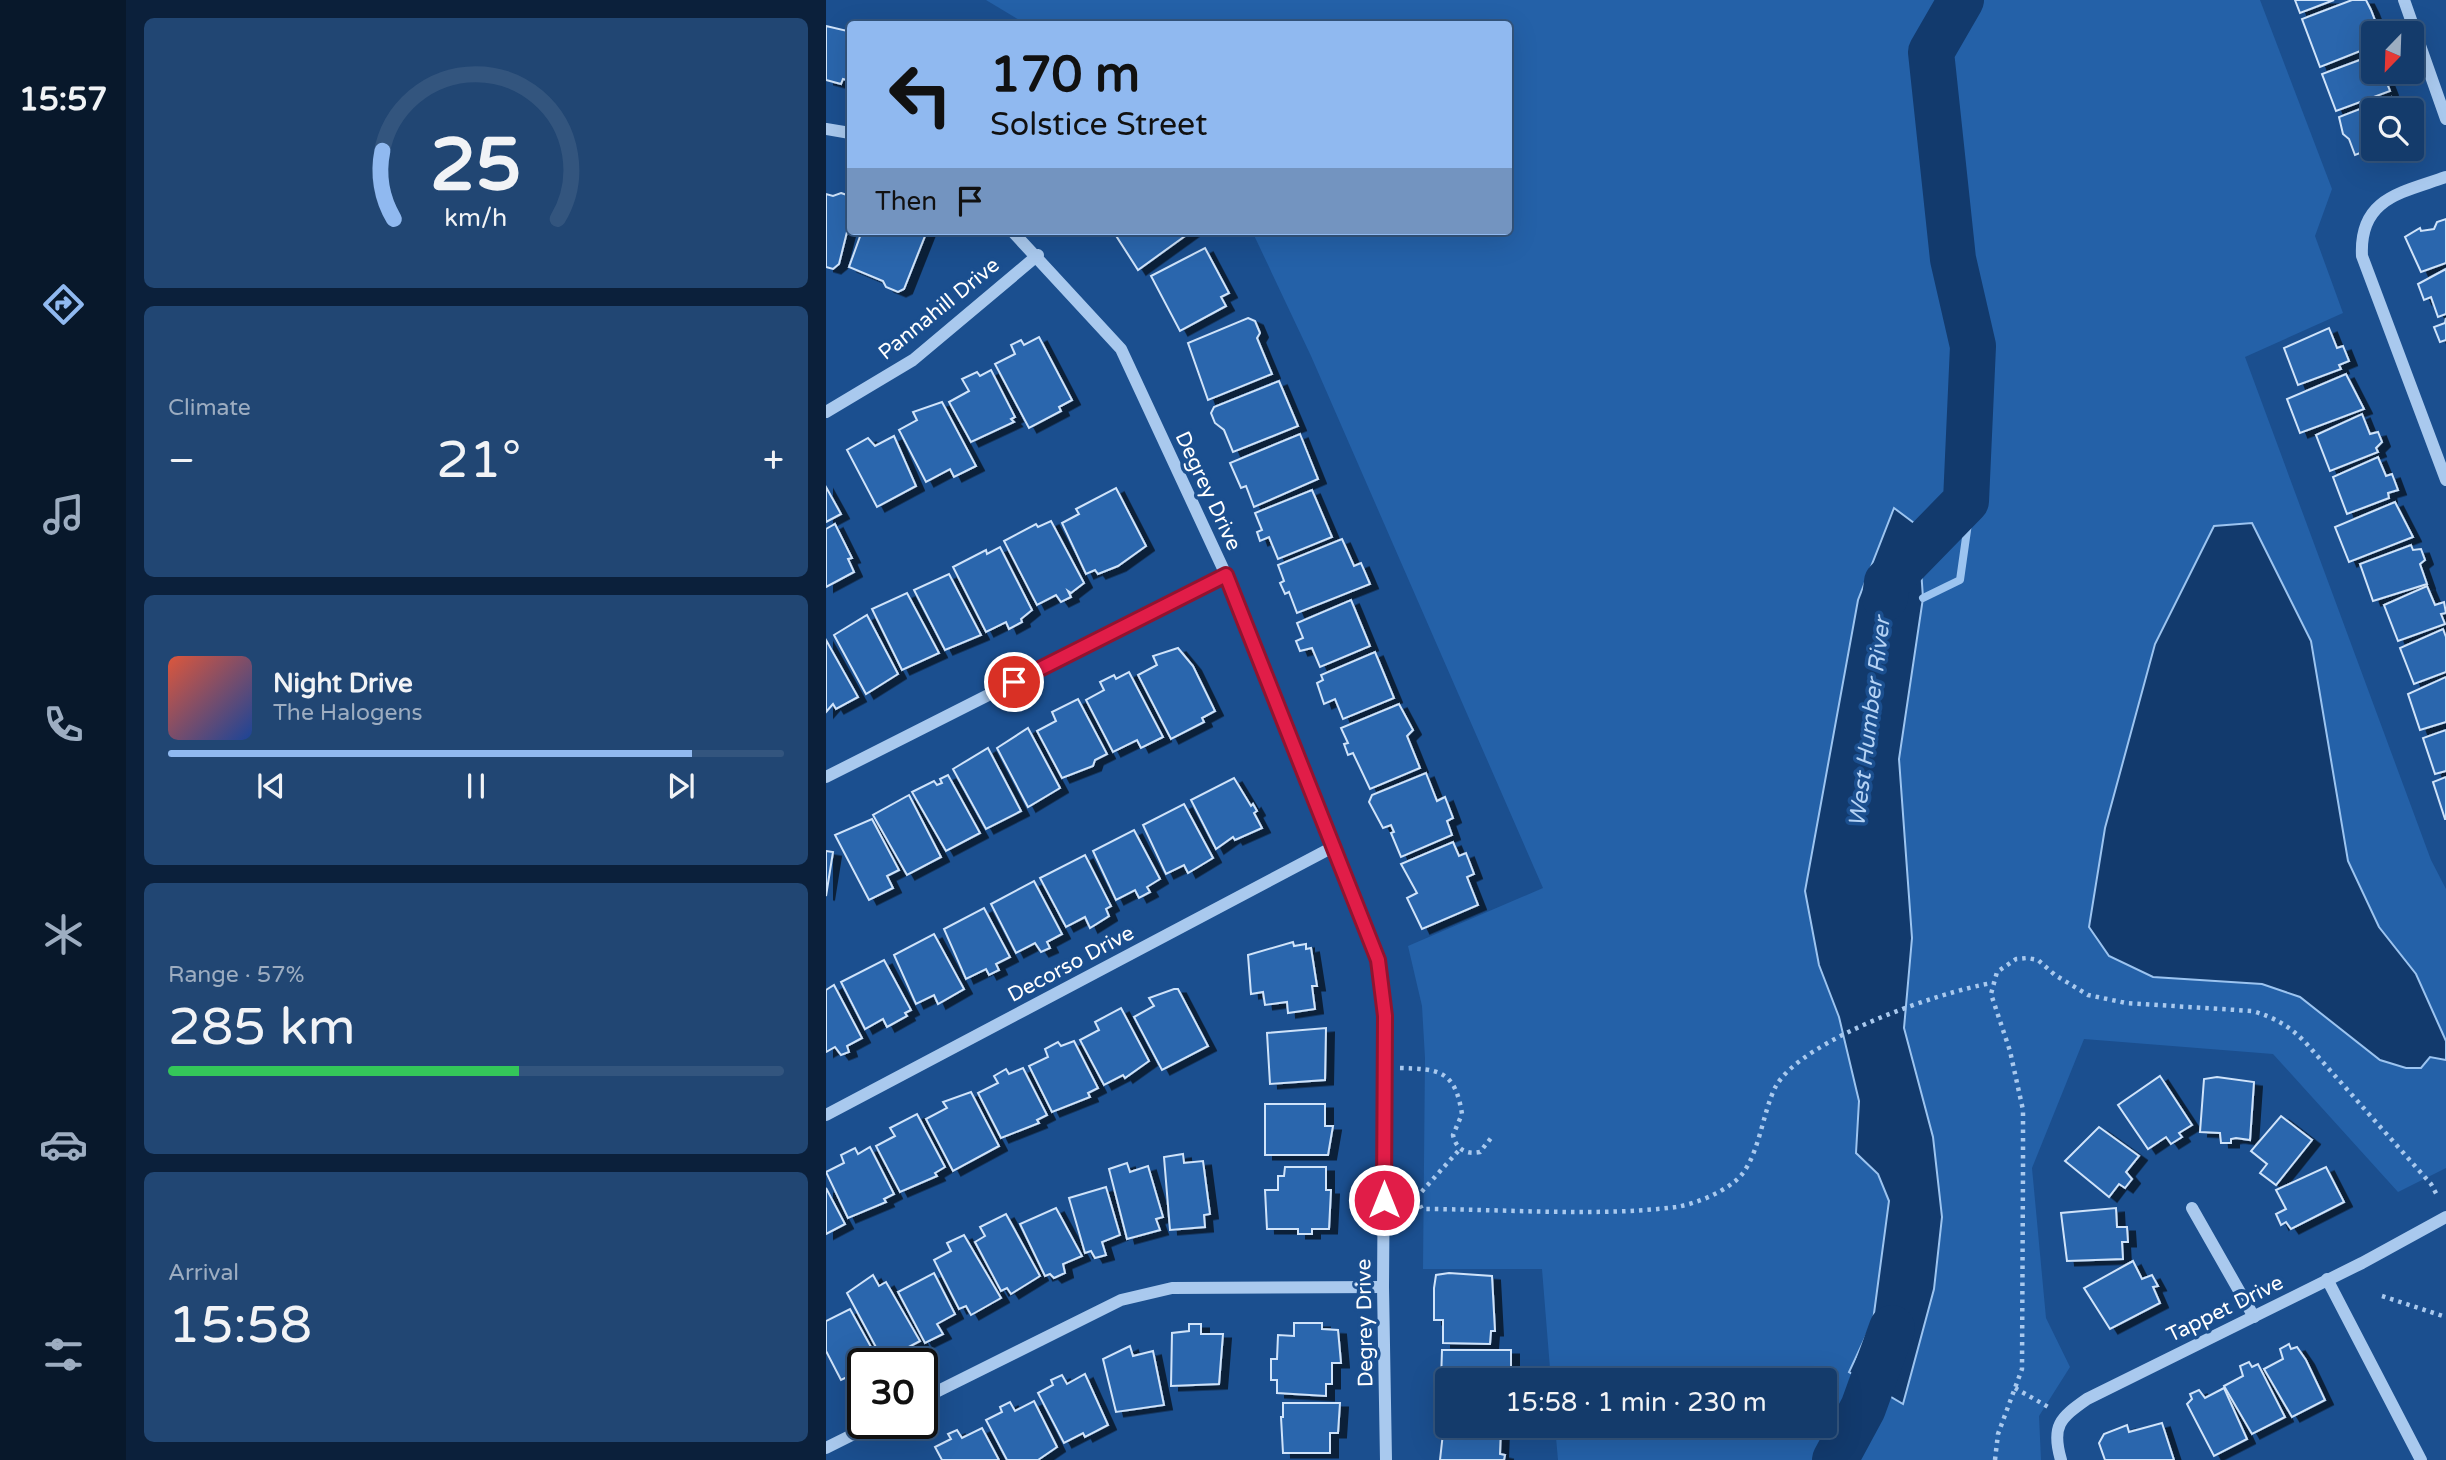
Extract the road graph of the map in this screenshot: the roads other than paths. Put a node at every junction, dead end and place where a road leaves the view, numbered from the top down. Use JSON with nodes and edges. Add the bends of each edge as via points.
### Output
{"nodes":[{"id":1,"x":2404,"y":0,"type":"edge"},
{"id":2,"x":2446,"y":119,"type":"edge"},
{"id":3,"x":826,"y":129,"type":"edge"},
{"id":4,"x":847,"y":132,"type":"edge"},
{"id":5,"x":2446,"y":177,"type":"edge"},
{"id":6,"x":1016,"y":235,"type":"edge"},
{"id":7,"x":1038,"y":255,"type":"junction"},
{"id":8,"x":826,"y":412,"type":"edge"},
{"id":9,"x":2446,"y":480,"type":"edge"},
{"id":10,"x":1226,"y":575,"type":"junction"},
{"id":11,"x":826,"y":777,"type":"edge"},
{"id":12,"x":1334,"y":847,"type":"junction"},
{"id":13,"x":826,"y":1115,"type":"edge"},
{"id":14,"x":2192,"y":1208,"type":"dead end"},
{"id":15,"x":2446,"y":1217,"type":"edge"},
{"id":16,"x":2327,"y":1279,"type":"junction"},
{"id":17,"x":1383,"y":1287,"type":"junction"},
{"id":18,"x":2254,"y":1317,"type":"junction"},
{"id":19,"x":938,"y":1391,"type":"edge"},
{"id":20,"x":847,"y":1438,"type":"edge"},
{"id":21,"x":826,"y":1448,"type":"edge"},
{"id":22,"x":1386,"y":1460,"type":"edge"},
{"id":23,"x":2061,"y":1460,"type":"edge"},
{"id":24,"x":2421,"y":1460,"type":"edge"}],
"edges":[{"from":1,"to":2,"type":"street"},
{"from":3,"to":4,"type":"street"},
{"from":5,"to":9,"type":"street","via":[[2384,200],[2365,225],[2361,240],[2362,256]]},
{"from":6,"to":7,"type":"street","name":"Degrey Drive"},
{"from":7,"to":8,"type":"street","name":"Pannahill Drive","via":[[913,360]]},
{"from":7,"to":10,"type":"street","name":"Degrey Drive","via":[[1121,349]]},
{"from":10,"to":11,"type":"street"},
{"from":10,"to":12,"type":"street","name":"Degrey Drive"},
{"from":12,"to":13,"type":"street","name":"Decorso Drive"},
{"from":12,"to":17,"type":"street","name":"Degrey Drive","via":[[1378,960],[1385,1016]]},
{"from":14,"to":18,"type":"street"},
{"from":15,"to":16,"type":"street","name":"Tappet Drive"},
{"from":16,"to":18,"type":"street","name":"Tappet Drive"},
{"from":16,"to":24,"type":"street"},
{"from":17,"to":19,"type":"street","via":[[1172,1288],[1121,1300]]},
{"from":17,"to":22,"type":"street","name":"Degrey Drive"},
{"from":18,"to":23,"type":"street","name":"Tappet Drive","via":[[2087,1399],[2062,1416],[2055,1440]]},
{"from":20,"to":21,"type":"street"}]}
